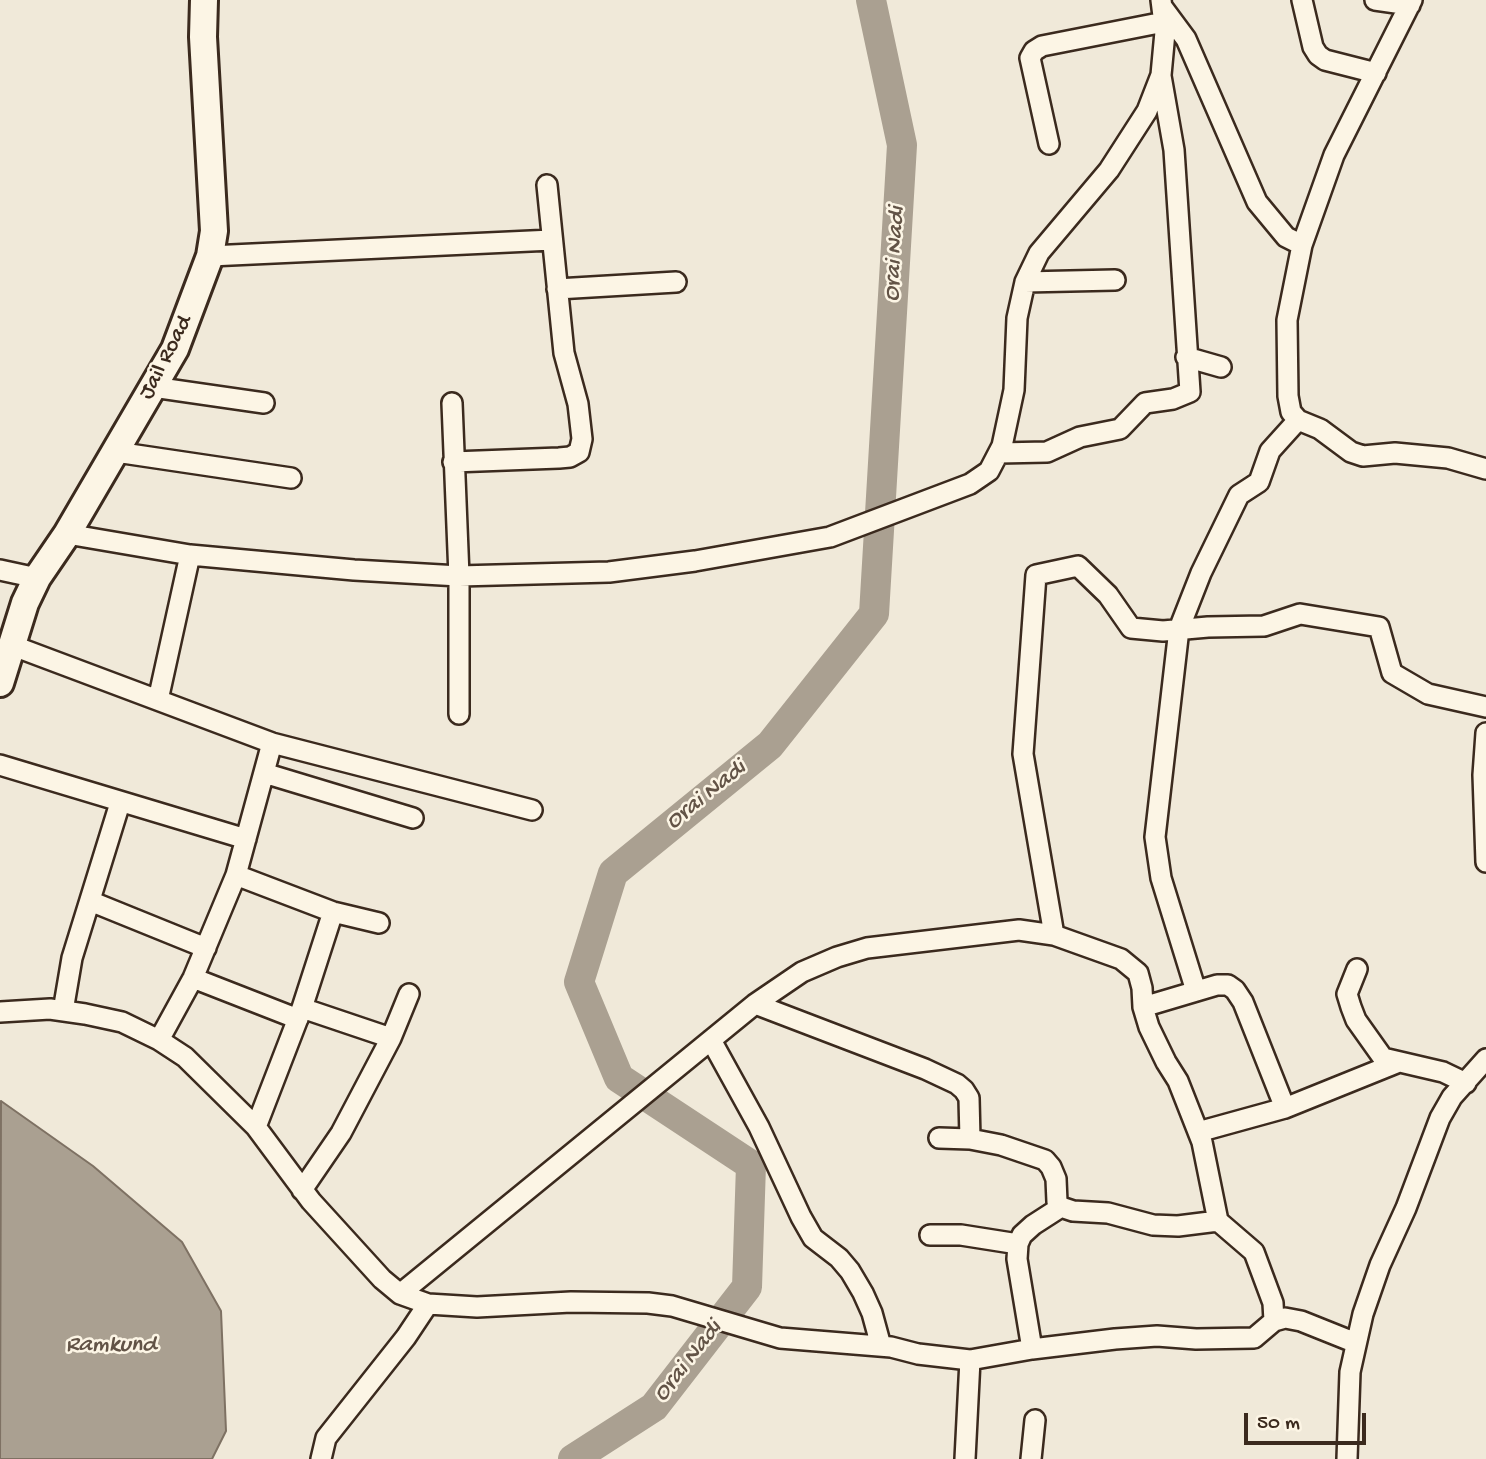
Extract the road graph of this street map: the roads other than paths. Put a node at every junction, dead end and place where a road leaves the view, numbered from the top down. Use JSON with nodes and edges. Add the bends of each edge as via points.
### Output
{"nodes":[{"id":1,"x":204,"y":0,"type":"edge"},
{"id":2,"x":1302,"y":0,"type":"edge"},
{"id":3,"x":1375,"y":0,"type":"edge"},
{"id":4,"x":1411,"y":2,"type":"edge"},
{"id":5,"x":1162,"y":10,"type":"edge"},
{"id":6,"x":1376,"y":74,"type":"junction"},
{"id":7,"x":1161,"y":75,"type":"junction"},
{"id":8,"x":1049,"y":144,"type":"dead end"},
{"id":9,"x":547,"y":185,"type":"dead end"},
{"id":10,"x":552,"y":240,"type":"junction"},
{"id":11,"x":1301,"y":245,"type":"junction"},
{"id":12,"x":210,"y":256,"type":"junction"},
{"id":13,"x":1115,"y":280,"type":"dead end"},
{"id":14,"x":676,"y":282,"type":"dead end"},
{"id":15,"x":1025,"y":282,"type":"junction"},
{"id":16,"x":557,"y":289,"type":"junction"},
{"id":17,"x":1186,"y":357,"type":"junction"},
{"id":18,"x":1221,"y":366,"type":"dead end"},
{"id":19,"x":153,"y":387,"type":"junction"},
{"id":20,"x":264,"y":403,"type":"dead end"},
{"id":21,"x":452,"y":403,"type":"dead end"},
{"id":22,"x":1298,"y":420,"type":"junction"},
{"id":23,"x":116,"y":452,"type":"junction"},
{"id":24,"x":999,"y":453,"type":"junction"},
{"id":25,"x":453,"y":462,"type":"junction"},
{"id":26,"x":1486,"y":469,"type":"edge"},
{"id":27,"x":291,"y":478,"type":"dead end"},
{"id":28,"x":67,"y":534,"type":"junction"},
{"id":29,"x":190,"y":555,"type":"junction"},
{"id":30,"x":0,"y":570,"type":"edge"},
{"id":31,"x":459,"y":576,"type":"junction"},
{"id":32,"x":37,"y":578,"type":"junction"},
{"id":33,"x":1178,"y":629,"type":"junction"},
{"id":34,"x":11,"y":645,"type":"junction"},
{"id":35,"x":0,"y":683,"type":"edge"},
{"id":36,"x":158,"y":700,"type":"junction"},
{"id":37,"x":1486,"y":706,"type":"edge"},
{"id":38,"x":459,"y":714,"type":"dead end"},
{"id":39,"x":1486,"y":733,"type":"edge"},
{"id":40,"x":272,"y":743,"type":"junction"},
{"id":41,"x":0,"y":765,"type":"edge"},
{"id":42,"x":264,"y":773,"type":"junction"},
{"id":43,"x":120,"y":803,"type":"junction"},
{"id":44,"x":532,"y":810,"type":"dead end"},
{"id":45,"x":413,"y":818,"type":"dead end"},
{"id":46,"x":246,"y":839,"type":"junction"},
{"id":47,"x":1486,"y":862,"type":"edge"},
{"id":48,"x":236,"y":875,"type":"junction"},
{"id":49,"x":90,"y":901,"type":"junction"},
{"id":50,"x":332,"y":912,"type":"junction"},
{"id":51,"x":379,"y":923,"type":"dead end"},
{"id":52,"x":1054,"y":935,"type":"junction"},
{"id":53,"x":206,"y":948,"type":"junction"},
{"id":54,"x":1357,"y":969,"type":"dead end"},
{"id":55,"x":194,"y":978,"type":"junction"},
{"id":56,"x":1196,"y":991,"type":"junction"},
{"id":57,"x":409,"y":994,"type":"dead end"},
{"id":58,"x":755,"y":1004,"type":"junction"},
{"id":59,"x":1143,"y":1007,"type":"junction"},
{"id":60,"x":64,"y":1011,"type":"junction"},
{"id":61,"x":0,"y":1012,"type":"edge"},
{"id":62,"x":300,"y":1013,"type":"junction"},
{"id":63,"x":391,"y":1038,"type":"junction"},
{"id":64,"x":159,"y":1040,"type":"junction"},
{"id":65,"x":711,"y":1040,"type":"junction"},
{"id":66,"x":1486,"y":1059,"type":"edge"},
{"id":67,"x":1399,"y":1062,"type":"junction"},
{"id":68,"x":1465,"y":1083,"type":"junction"},
{"id":69,"x":1285,"y":1108,"type":"junction"},
{"id":70,"x":256,"y":1127,"type":"junction"},
{"id":71,"x":1198,"y":1132,"type":"junction"},
{"id":72,"x":939,"y":1138,"type":"dead end"},
{"id":73,"x":970,"y":1139,"type":"junction"},
{"id":74,"x":302,"y":1190,"type":"junction"},
{"id":75,"x":1061,"y":1207,"type":"junction"},
{"id":76,"x":1218,"y":1221,"type":"junction"},
{"id":77,"x":930,"y":1235,"type":"dead end"},
{"id":78,"x":1018,"y":1244,"type":"junction"},
{"id":79,"x":400,"y":1294,"type":"junction"},
{"id":80,"x":428,"y":1304,"type":"junction"},
{"id":81,"x":1274,"y":1321,"type":"junction"},
{"id":82,"x":1356,"y":1343,"type":"junction"},
{"id":83,"x":881,"y":1346,"type":"junction"},
{"id":84,"x":1032,"y":1349,"type":"junction"},
{"id":85,"x":970,"y":1360,"type":"junction"},
{"id":86,"x":1035,"y":1420,"type":"dead end"},
{"id":87,"x":321,"y":1459,"type":"edge"},
{"id":88,"x":965,"y":1459,"type":"edge"},
{"id":89,"x":1031,"y":1459,"type":"edge"},
{"id":90,"x":1347,"y":1459,"type":"edge"}],
"edges":[{"from":1,"to":12,"type":"street","name":"Jail Road","via":[[214,231]]},
{"from":2,"to":6,"type":"street","via":[[1318,55]]},
{"from":3,"to":4,"type":"street"},
{"from":4,"to":6,"type":"street"},
{"from":5,"to":7,"type":"street"},
{"from":5,"to":8,"type":"street","via":[[1034,51],[1030,58]]},
{"from":5,"to":11,"type":"street","via":[[1186,39],[1257,202],[1286,237]]},
{"from":6,"to":11,"type":"street","via":[[1334,155]]},
{"from":7,"to":15,"type":"street","via":[[1130,139],[1039,253]]},
{"from":7,"to":17,"type":"street","via":[[1174,150]]},
{"from":9,"to":10,"type":"street"},
{"from":10,"to":12,"type":"street"},
{"from":10,"to":16,"type":"street"},
{"from":11,"to":22,"type":"street","via":[[1287,320],[1288,396]]},
{"from":12,"to":19,"type":"street","name":"Jail Road","via":[[175,349]]},
{"from":13,"to":15,"type":"street"},
{"from":14,"to":16,"type":"street"},
{"from":15,"to":24,"type":"street","via":[[1017,318],[1014,390]]},
{"from":16,"to":25,"type":"street","via":[[564,353],[578,404],[579,452],[559,458]]},
{"from":17,"to":18,"type":"street"},
{"from":17,"to":24,"type":"street","via":[[1191,392],[1145,403],[1120,429],[1080,437],[1047,452]]},
{"from":19,"to":20,"type":"street"},
{"from":19,"to":23,"type":"street","name":"Jail Road"},
{"from":21,"to":25,"type":"street"},
{"from":22,"to":26,"type":"street","via":[[1363,456],[1395,453],[1448,458]]},
{"from":22,"to":33,"type":"street","via":[[1270,452],[1259,482],[1239,495]]},
{"from":23,"to":27,"type":"street"},
{"from":23,"to":28,"type":"street","name":"Jail Road"},
{"from":24,"to":31,"type":"street","via":[[989,471],[970,484],[830,537],[609,572]]},
{"from":25,"to":31,"type":"street"},
{"from":28,"to":29,"type":"street"},
{"from":28,"to":32,"type":"street","name":"Jail Road"},
{"from":29,"to":31,"type":"street"},
{"from":29,"to":36,"type":"street"},
{"from":30,"to":32,"type":"street"},
{"from":31,"to":38,"type":"street"},
{"from":32,"to":34,"type":"street","name":"Jail Road"},
{"from":33,"to":37,"type":"street","via":[[1264,626],[1300,614],[1379,627],[1392,673],[1428,694]]},
{"from":33,"to":52,"type":"street","via":[[1130,628],[1108,594],[1078,566],[1036,575],[1023,754]]},
{"from":33,"to":56,"type":"street","via":[[1155,836],[1161,878]]},
{"from":34,"to":35,"type":"street","name":"Jail Road"},
{"from":34,"to":36,"type":"street"},
{"from":36,"to":40,"type":"street"},
{"from":39,"to":47,"type":"street"},
{"from":40,"to":42,"type":"street"},
{"from":40,"to":44,"type":"street"},
{"from":41,"to":43,"type":"street"},
{"from":42,"to":45,"type":"street"},
{"from":42,"to":46,"type":"street"},
{"from":43,"to":46,"type":"street"},
{"from":43,"to":49,"type":"street"},
{"from":46,"to":48,"type":"street"},
{"from":48,"to":50,"type":"street"},
{"from":48,"to":53,"type":"street"},
{"from":49,"to":53,"type":"street"},
{"from":49,"to":60,"type":"street","via":[[72,958]]},
{"from":50,"to":51,"type":"street"},
{"from":50,"to":62,"type":"street"},
{"from":52,"to":58,"type":"street","via":[[1019,930],[867,948],[802,972]]},
{"from":52,"to":59,"type":"street","via":[[1131,965],[1138,973]]},
{"from":53,"to":55,"type":"street"},
{"from":54,"to":67,"type":"street","via":[[1348,994],[1350,1007],[1383,1058]]},
{"from":55,"to":62,"type":"street"},
{"from":55,"to":64,"type":"street"},
{"from":56,"to":59,"type":"street"},
{"from":56,"to":69,"type":"street","via":[[1217,985],[1235,990]]},
{"from":57,"to":63,"type":"street"},
{"from":58,"to":65,"type":"street"},
{"from":58,"to":73,"type":"street","via":[[957,1084],[969,1098]]},
{"from":59,"to":71,"type":"street"},
{"from":60,"to":61,"type":"street"},
{"from":60,"to":64,"type":"street","via":[[122,1023]]},
{"from":62,"to":63,"type":"street"},
{"from":62,"to":70,"type":"street"},
{"from":63,"to":74,"type":"street","via":[[341,1133]]},
{"from":64,"to":70,"type":"street","via":[[185,1057]]},
{"from":65,"to":79,"type":"street"},
{"from":65,"to":83,"type":"street","via":[[813,1238],[845,1265],[863,1293]]},
{"from":66,"to":68,"type":"street"},
{"from":67,"to":68,"type":"street","via":[[1443,1072]]},
{"from":67,"to":69,"type":"street"},
{"from":68,"to":82,"type":"street","via":[[1440,1118],[1380,1265]]},
{"from":69,"to":71,"type":"street"},
{"from":70,"to":74,"type":"street"},
{"from":71,"to":76,"type":"street"},
{"from":72,"to":73,"type":"street"},
{"from":73,"to":75,"type":"street","via":[[1045,1160],[1056,1180]]},
{"from":74,"to":79,"type":"street"},
{"from":75,"to":76,"type":"street","via":[[1153,1225]]},
{"from":75,"to":78,"type":"street","via":[[1033,1225]]},
{"from":76,"to":81,"type":"street","via":[[1254,1252],[1273,1303]]},
{"from":77,"to":78,"type":"street"},
{"from":78,"to":84,"type":"street"},
{"from":79,"to":80,"type":"street"},
{"from":80,"to":83,"type":"street","via":[[648,1303],[780,1338]]},
{"from":80,"to":87,"type":"street","via":[[326,1438]]},
{"from":81,"to":82,"type":"street","via":[[1301,1321]]},
{"from":81,"to":84,"type":"street","via":[[1254,1338],[1157,1336]]},
{"from":82,"to":90,"type":"street","via":[[1350,1372]]},
{"from":83,"to":85,"type":"street"},
{"from":84,"to":85,"type":"street"},
{"from":85,"to":88,"type":"street"},
{"from":86,"to":89,"type":"street"}]}
